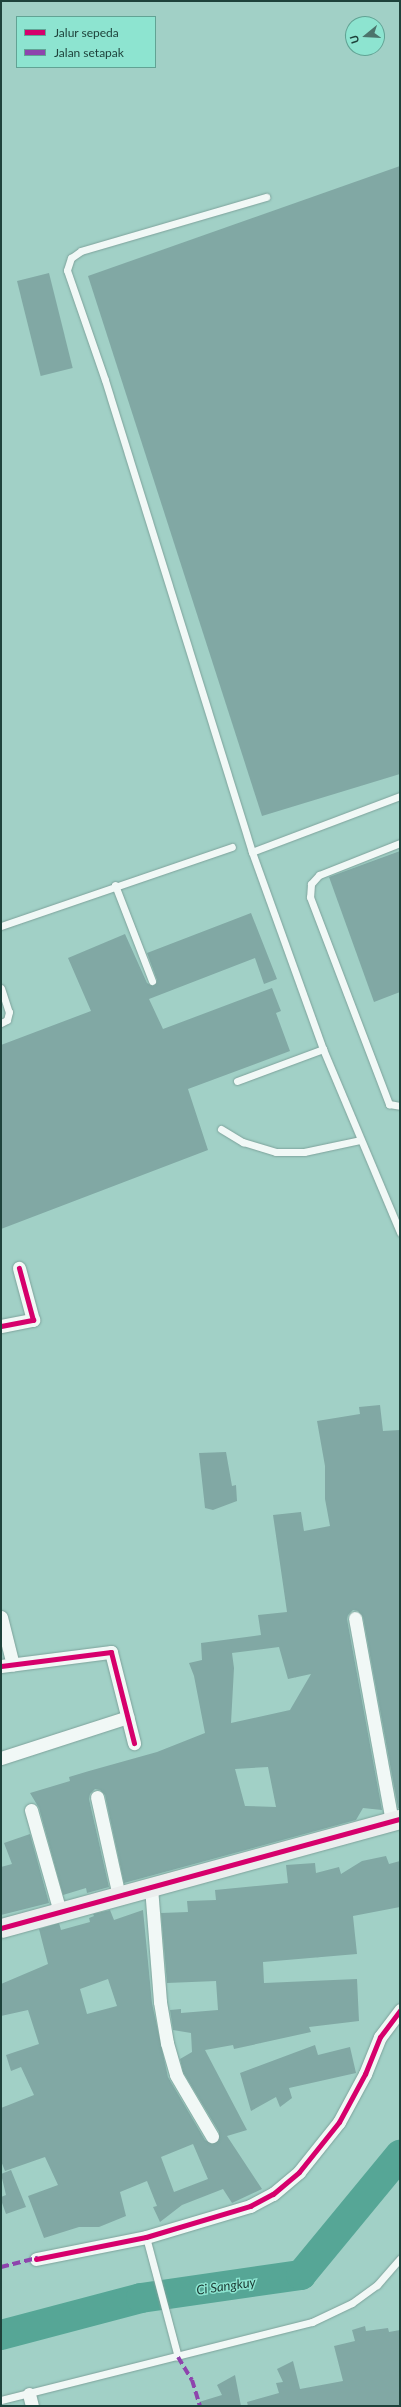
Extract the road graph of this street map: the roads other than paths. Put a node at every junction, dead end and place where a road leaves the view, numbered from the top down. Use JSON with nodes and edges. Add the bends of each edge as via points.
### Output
{"nodes":[{"id":1,"x":266,"y":197,"type":"dead end"},
{"id":2,"x":400,"y":796,"type":"edge"},
{"id":3,"x":400,"y":844,"type":"edge"},
{"id":4,"x":232,"y":847,"type":"dead end"},
{"id":5,"x":252,"y":852,"type":"junction"},
{"id":6,"x":115,"y":885,"type":"junction"},
{"id":7,"x":1,"y":926,"type":"edge"},
{"id":8,"x":152,"y":981,"type":"dead end"},
{"id":9,"x":1,"y":988,"type":"edge"},
{"id":10,"x":1,"y":1023,"type":"edge"},
{"id":11,"x":323,"y":1049,"type":"junction"},
{"id":12,"x":237,"y":1081,"type":"dead end"},
{"id":13,"x":400,"y":1106,"type":"edge"},
{"id":14,"x":221,"y":1129,"type":"dead end"},
{"id":15,"x":360,"y":1140,"type":"junction"},
{"id":16,"x":400,"y":1232,"type":"edge"},
{"id":17,"x":19,"y":1268,"type":"dead end"},
{"id":18,"x":1,"y":1326,"type":"edge"},
{"id":19,"x":1,"y":1616,"type":"edge"},
{"id":20,"x":355,"y":1618,"type":"dead end"},
{"id":21,"x":7,"y":1666,"type":"edge"},
{"id":22,"x":128,"y":1717,"type":"junction"},
{"id":23,"x":134,"y":1744,"type":"dead end"},
{"id":24,"x":1,"y":1758,"type":"edge"},
{"id":25,"x":98,"y":1797,"type":"dead end"},
{"id":26,"x":31,"y":1810,"type":"dead end"},
{"id":27,"x":396,"y":1820,"type":"edge"},
{"id":28,"x":152,"y":1887,"type":"junction"},
{"id":29,"x":119,"y":1896,"type":"junction"},
{"id":30,"x":60,"y":1912,"type":"junction"},
{"id":31,"x":1,"y":1928,"type":"edge"},
{"id":32,"x":400,"y":2010,"type":"edge"},
{"id":33,"x":212,"y":2136,"type":"dead end"},
{"id":34,"x":146,"y":2237,"type":"junction"},
{"id":35,"x":36,"y":2259,"type":"dead end"},
{"id":36,"x":400,"y":2259,"type":"edge"},
{"id":37,"x":178,"y":2357,"type":"junction"},
{"id":38,"x":1,"y":2400,"type":"edge"},
{"id":39,"x":30,"y":2400,"type":"edge"}],
"edges":[{"from":1,"to":5,"type":"lane","via":[[81,251],[71,258],[67,270],[240,808],[246,842]]},
{"from":2,"to":5,"type":"lane"},
{"from":3,"to":13,"type":"lane","via":[[320,875],[310,884],[310,897],[389,1104]]},
{"from":4,"to":6,"type":"lane"},
{"from":5,"to":11,"type":"lane"},
{"from":6,"to":7,"type":"lane"},
{"from":6,"to":8,"type":"lane"},
{"from":9,"to":10,"type":"lane","via":[[9,1012],[7,1020]]},
{"from":11,"to":12,"type":"lane"},
{"from":11,"to":15,"type":"lane"},
{"from":14,"to":15,"type":"lane","via":[[243,1142],[276,1152],[304,1152]]},
{"from":15,"to":16,"type":"lane"},
{"from":17,"to":18,"type":"street","via":[[33,1320]]},
{"from":19,"to":21,"type":"street"},
{"from":20,"to":27,"type":"street"},
{"from":21,"to":22,"type":"street","via":[[111,1652]]},
{"from":22,"to":23,"type":"street"},
{"from":22,"to":24,"type":"street"},
{"from":25,"to":29,"type":"street"},
{"from":26,"to":30,"type":"street"},
{"from":27,"to":28,"type":"street"},
{"from":28,"to":29,"type":"street"},
{"from":28,"to":33,"type":"street","via":[[160,2002],[167,2043],[179,2081]]},
{"from":29,"to":30,"type":"street"},
{"from":30,"to":31,"type":"street"},
{"from":32,"to":34,"type":"street","via":[[380,2037],[365,2074],[339,2122],[299,2172],[273,2194],[250,2206]]},
{"from":34,"to":35,"type":"street"},
{"from":34,"to":37,"type":"lane"},
{"from":36,"to":37,"type":"lane","via":[[377,2285],[352,2303],[312,2322]]},
{"from":37,"to":39,"type":"lane"},
{"from":38,"to":39,"type":"lane"}]}
